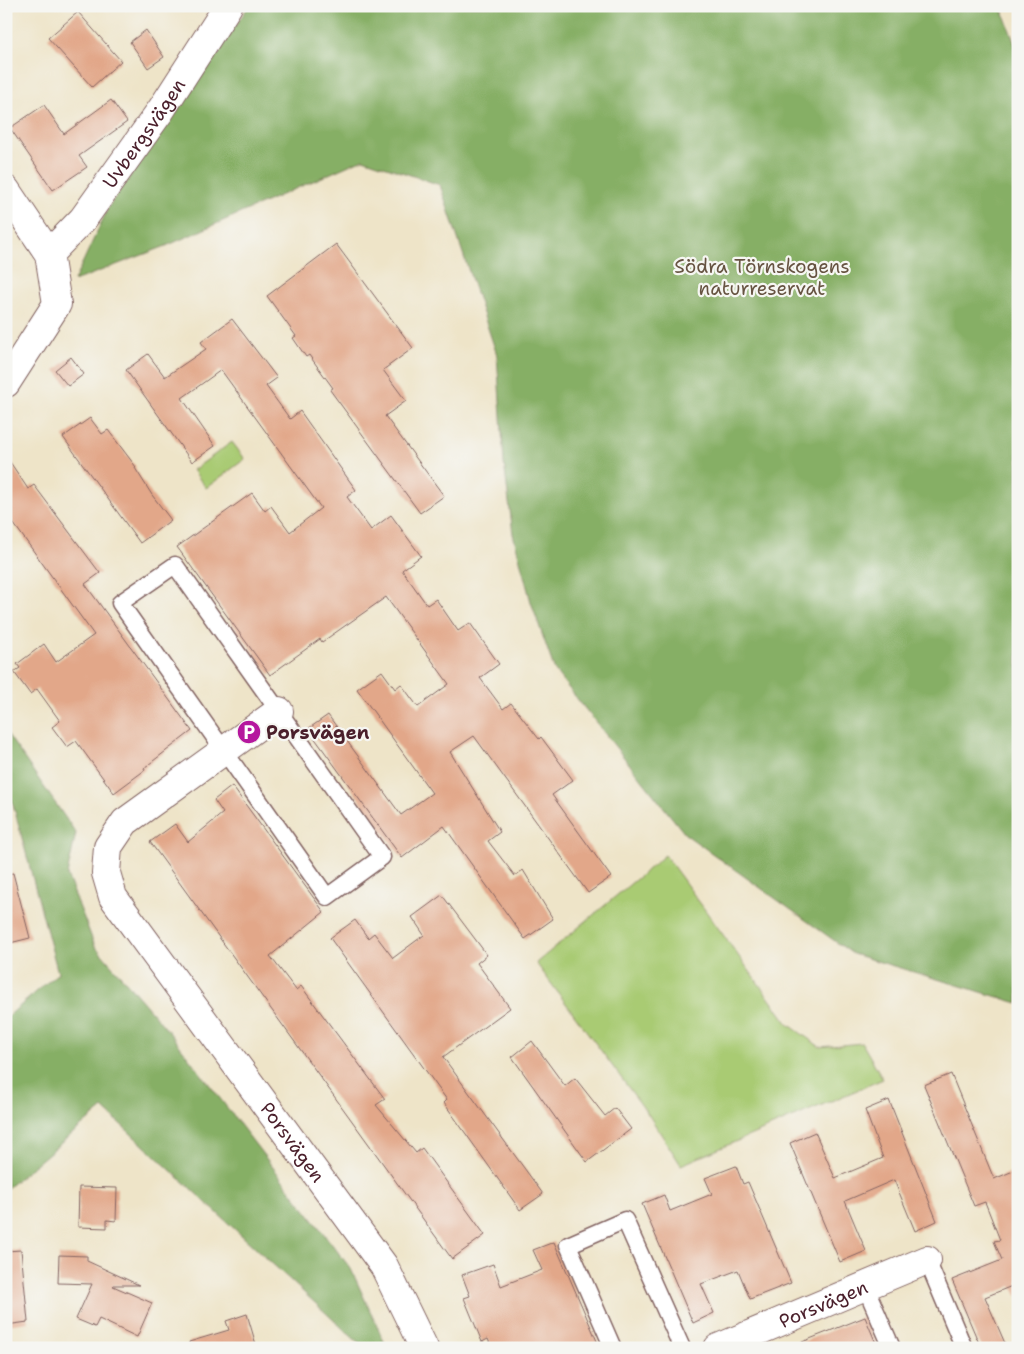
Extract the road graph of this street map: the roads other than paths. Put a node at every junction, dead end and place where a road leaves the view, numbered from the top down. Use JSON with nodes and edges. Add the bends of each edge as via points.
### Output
{"nodes":[{"id":1,"x":228,"y":6,"type":"edge"},
{"id":2,"x":6,"y":190,"type":"edge"},
{"id":3,"x":49,"y":254,"type":"junction"},
{"id":4,"x":6,"y":383,"type":"edge"},
{"id":5,"x":279,"y":711,"type":"junction"},
{"id":6,"x":223,"y":750,"type":"junction"},
{"id":7,"x":928,"y":1260,"type":"joint"},
{"id":8,"x":865,"y":1286,"type":"junction"},
{"id":9,"x":424,"y":1348,"type":"edge"},
{"id":10,"x":613,"y":1348,"type":"edge"},
{"id":11,"x":682,"y":1348,"type":"edge"},
{"id":12,"x":718,"y":1348,"type":"edge"},
{"id":13,"x":892,"y":1348,"type":"edge"},
{"id":14,"x":964,"y":1348,"type":"edge"}],
"edges":[{"from":1,"to":3,"type":"street","name":"Uvbergsvägen","via":[[161,110],[83,219]]},
{"from":2,"to":3,"type":"street"},
{"from":3,"to":4,"type":"street","via":[[57,304]]},
{"from":5,"to":6,"type":"street","name":"Porsvägen"},
{"from":5,"to":6,"type":"lane","via":[[175,564],[120,603]]},
{"from":5,"to":6,"type":"lane","via":[[382,858],[353,879],[327,897]]},
{"from":6,"to":9,"type":"street","name":"Porsvägen","via":[[125,822],[108,848],[106,873],[113,896],[384,1266]]},
{"from":7,"to":8,"type":"street","name":"Porsvägen"},
{"from":7,"to":14,"type":"lane"},
{"from":8,"to":12,"type":"street","name":"Porsvägen"},
{"from":8,"to":13,"type":"lane"},
{"from":10,"to":11,"type":"lane","via":[[568,1245],[625,1220]]}]}
